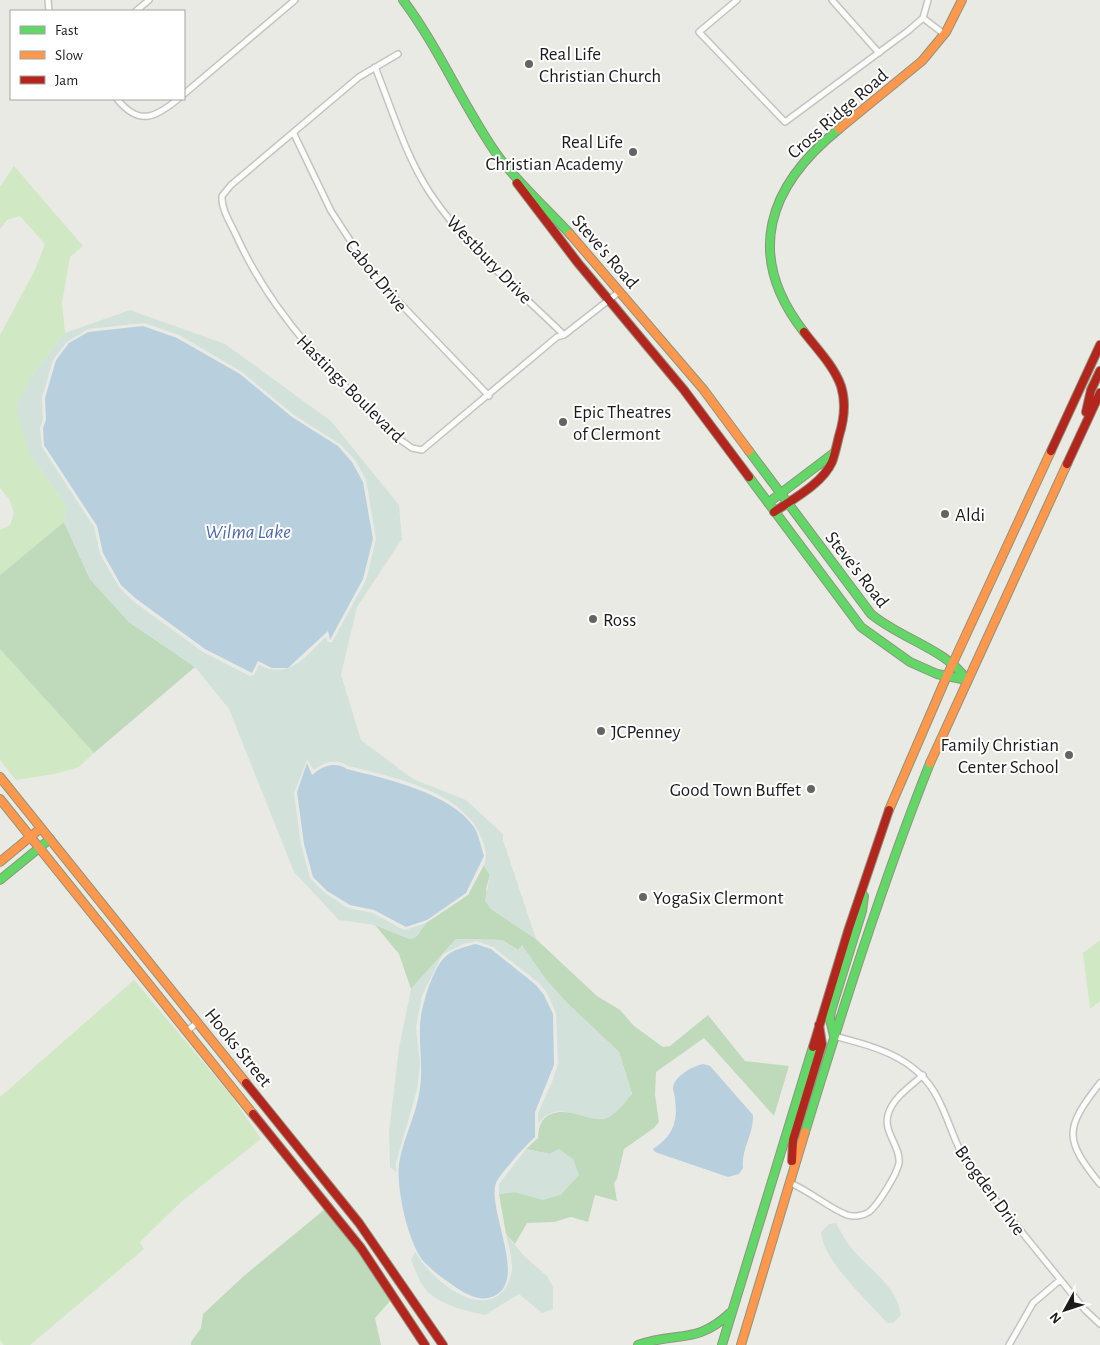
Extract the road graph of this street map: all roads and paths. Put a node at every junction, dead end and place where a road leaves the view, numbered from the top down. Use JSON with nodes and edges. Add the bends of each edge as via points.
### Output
{"nodes":[{"id":1,"x":149,"y":0,"type":"edge"},
{"id":2,"x":295,"y":0,"type":"edge"},
{"id":3,"x":403,"y":0,"type":"edge"},
{"id":4,"x":737,"y":0,"type":"edge"},
{"id":5,"x":832,"y":0,"type":"edge"},
{"id":6,"x":928,"y":0,"type":"edge"},
{"id":7,"x":962,"y":0,"type":"edge"},
{"id":8,"x":137,"y":10,"type":"edge"},
{"id":9,"x":922,"y":18,"type":"junction"},
{"id":10,"x":944,"y":34,"type":"junction"},
{"id":11,"x":879,"y":53,"type":"junction"},
{"id":12,"x":398,"y":54,"type":"dead end"},
{"id":13,"x":376,"y":67,"type":"junction"},
{"id":14,"x":185,"y":93,"type":"edge"},
{"id":15,"x":118,"y":100,"type":"edge"},
{"id":16,"x":177,"y":100,"type":"edge"},
{"id":17,"x":294,"y":134,"type":"junction"},
{"id":18,"x":513,"y":174,"type":"junction"},
{"id":19,"x":619,"y":292,"type":"junction"},
{"id":20,"x":609,"y":300,"type":"junction"},
{"id":21,"x":564,"y":335,"type":"junction"},
{"id":22,"x":1100,"y":345,"type":"edge"},
{"id":23,"x":1100,"y":371,"type":"edge"},
{"id":24,"x":1100,"y":393,"type":"edge"},
{"id":25,"x":489,"y":396,"type":"junction"},
{"id":26,"x":1081,"y":435,"type":"junction"},
{"id":27,"x":834,"y":453,"type":"junction"},
{"id":28,"x":781,"y":494,"type":"junction"},
{"id":29,"x":768,"y":503,"type":"junction"},
{"id":30,"x":787,"y":503,"type":"junction"},
{"id":31,"x":774,"y":512,"type":"junction"},
{"id":32,"x":953,"y":662,"type":"junction"},
{"id":33,"x":946,"y":678,"type":"junction"},
{"id":34,"x":967,"y":680,"type":"junction"},
{"id":35,"x":0,"y":777,"type":"edge"},
{"id":36,"x":0,"y":800,"type":"edge"},
{"id":37,"x":41,"y":828,"type":"junction"},
{"id":38,"x":30,"y":837,"type":"junction"},
{"id":39,"x":50,"y":839,"type":"junction"},
{"id":40,"x":39,"y":848,"type":"junction"},
{"id":41,"x":0,"y":862,"type":"edge"},
{"id":42,"x":868,"y":870,"type":"junction"},
{"id":43,"x":0,"y":880,"type":"edge"},
{"id":44,"x":198,"y":1022,"type":"junction"},
{"id":45,"x":819,"y":1024,"type":"junction"},
{"id":46,"x":187,"y":1031,"type":"junction"},
{"id":47,"x":834,"y":1036,"type":"junction"},
{"id":48,"x":923,"y":1076,"type":"junction"},
{"id":49,"x":1100,"y":1083,"type":"edge"},
{"id":50,"x":790,"y":1181,"type":"junction"},
{"id":51,"x":1100,"y":1184,"type":"edge"},
{"id":52,"x":761,"y":1215,"type":"junction"},
{"id":53,"x":768,"y":1252,"type":"junction"},
{"id":54,"x":1060,"y":1280,"type":"junction"},
{"id":55,"x":732,"y":1311,"type":"junction"},
{"id":56,"x":1100,"y":1324,"type":"edge"},
{"id":57,"x":425,"y":1345,"type":"edge"},
{"id":58,"x":443,"y":1345,"type":"edge"},
{"id":59,"x":638,"y":1345,"type":"edge"},
{"id":60,"x":722,"y":1345,"type":"edge"},
{"id":61,"x":741,"y":1345,"type":"edge"},
{"id":62,"x":1009,"y":1345,"type":"edge"}],
"edges":[{"from":1,"to":8,"type":"street"},
{"from":2,"to":14,"type":"street"},
{"from":3,"to":18,"type":"main road","name":"Steve's Road","via":[[428,35],[497,155]]},
{"from":4,"to":11,"type":"street","via":[[700,32],[785,122]]},
{"from":5,"to":11,"type":"street"},
{"from":6,"to":9,"type":"street"},
{"from":7,"to":10,"type":"main road","name":"Cross Ridge Road"},
{"from":9,"to":10,"type":"street"},
{"from":9,"to":11,"type":"street"},
{"from":10,"to":27,"type":"main road","name":"Cross Ridge Road","via":[[900,80],[799,166],[776,207],[770,238],[776,284],[792,315],[834,368],[843,396],[844,427]]},
{"from":12,"to":13,"type":"street"},
{"from":13,"to":17,"type":"street","via":[[359,77]]},
{"from":13,"to":21,"type":"street","name":"Westbury Drive","via":[[404,141],[430,192],[458,231]]},
{"from":15,"to":16,"type":"street","via":[[131,112],[144,117],[161,112]]},
{"from":17,"to":25,"type":"street","name":"Cabot Drive","via":[[331,210],[372,274]]},
{"from":17,"to":25,"type":"street","name":"Hastings Boulevard","via":[[224,192],[223,206],[246,256],[275,306],[336,378],[412,448],[422,450]]},
{"from":18,"to":19,"type":"main road","name":"Steve's Road"},
{"from":18,"to":20,"type":"main road","name":"Steve's Road","via":[[572,256]]},
{"from":19,"to":20,"type":"street","name":"Hastings Boulevard"},
{"from":19,"to":28,"type":"main road","name":"Steve's Road","via":[[703,389]]},
{"from":20,"to":21,"type":"street","name":"Hastings Boulevard"},
{"from":20,"to":29,"type":"main road","name":"Steve's Road","via":[[684,390]]},
{"from":21,"to":25,"type":"street","name":"Hastings Boulevard","via":[[557,337]]},
{"from":22,"to":32,"type":"main road"},
{"from":23,"to":26,"type":"main road","via":[[1091,390]]},
{"from":24,"to":26,"type":"main road"},
{"from":26,"to":34,"type":"main road"},
{"from":27,"to":28,"type":"main road"},
{"from":27,"to":30,"type":"main road","name":"Cross Ridge Road","via":[[832,462],[823,473]]},
{"from":28,"to":29,"type":"main road"},
{"from":28,"to":30,"type":"main road","name":"Steve's Road"},
{"from":29,"to":31,"type":"main road","name":"Steve's Road"},
{"from":30,"to":31,"type":"main road","name":"Cross Ridge Road"},
{"from":30,"to":32,"type":"main road","name":"Steve's Road","via":[[871,615],[900,636]]},
{"from":31,"to":33,"type":"main road","name":"Steve's Road","via":[[861,627],[887,649]]},
{"from":32,"to":33,"type":"main road"},
{"from":32,"to":34,"type":"main road","name":"Steve's Road"},
{"from":33,"to":34,"type":"main road","name":"Steve's Road"},
{"from":33,"to":42,"type":"main road","via":[[890,808]]},
{"from":34,"to":47,"type":"main road","via":[[898,843]]},
{"from":35,"to":37,"type":"main road","name":"Hooks Street"},
{"from":36,"to":38,"type":"main road","name":"Hooks Street"},
{"from":37,"to":38,"type":"main road"},
{"from":37,"to":39,"type":"main road","name":"Hooks Street"},
{"from":38,"to":40,"type":"main road","name":"Hooks Street"},
{"from":38,"to":41,"type":"main road"},
{"from":39,"to":40,"type":"main road"},
{"from":39,"to":44,"type":"main road","name":"Hooks Street"},
{"from":40,"to":43,"type":"main road"},
{"from":40,"to":46,"type":"main road","name":"Hooks Street"},
{"from":42,"to":45,"type":"main road"},
{"from":42,"to":47,"type":"main road","via":[[862,911],[831,1011]]},
{"from":44,"to":46,"type":"street"},
{"from":44,"to":58,"type":"main road","name":"Hooks Street","via":[[359,1223]]},
{"from":45,"to":50,"type":"main road","via":[[822,1044],[793,1140]]},
{"from":45,"to":52,"type":"main road"},
{"from":46,"to":57,"type":"main road","name":"Hooks Street","via":[[361,1248]]},
{"from":47,"to":48,"type":"street","name":"Brogden Drive","via":[[895,1054]]},
{"from":47,"to":50,"type":"main road"},
{"from":48,"to":50,"type":"street","via":[[892,1104],[887,1116],[887,1128],[899,1161],[896,1171],[868,1213],[848,1215]]},
{"from":48,"to":54,"type":"street","name":"Brogden Drive","via":[[937,1096],[969,1167]]},
{"from":49,"to":51,"type":"street","via":[[1077,1118],[1073,1135],[1080,1159]]},
{"from":50,"to":53,"type":"main road"},
{"from":52,"to":53,"type":"main road"},
{"from":52,"to":55,"type":"main road"},
{"from":53,"to":61,"type":"main road"},
{"from":54,"to":56,"type":"street","name":"Brogden Drive"},
{"from":54,"to":62,"type":"street","via":[[1033,1304]]},
{"from":55,"to":59,"type":"main road","via":[[719,1325],[702,1334]]},
{"from":55,"to":60,"type":"main road"}]}
